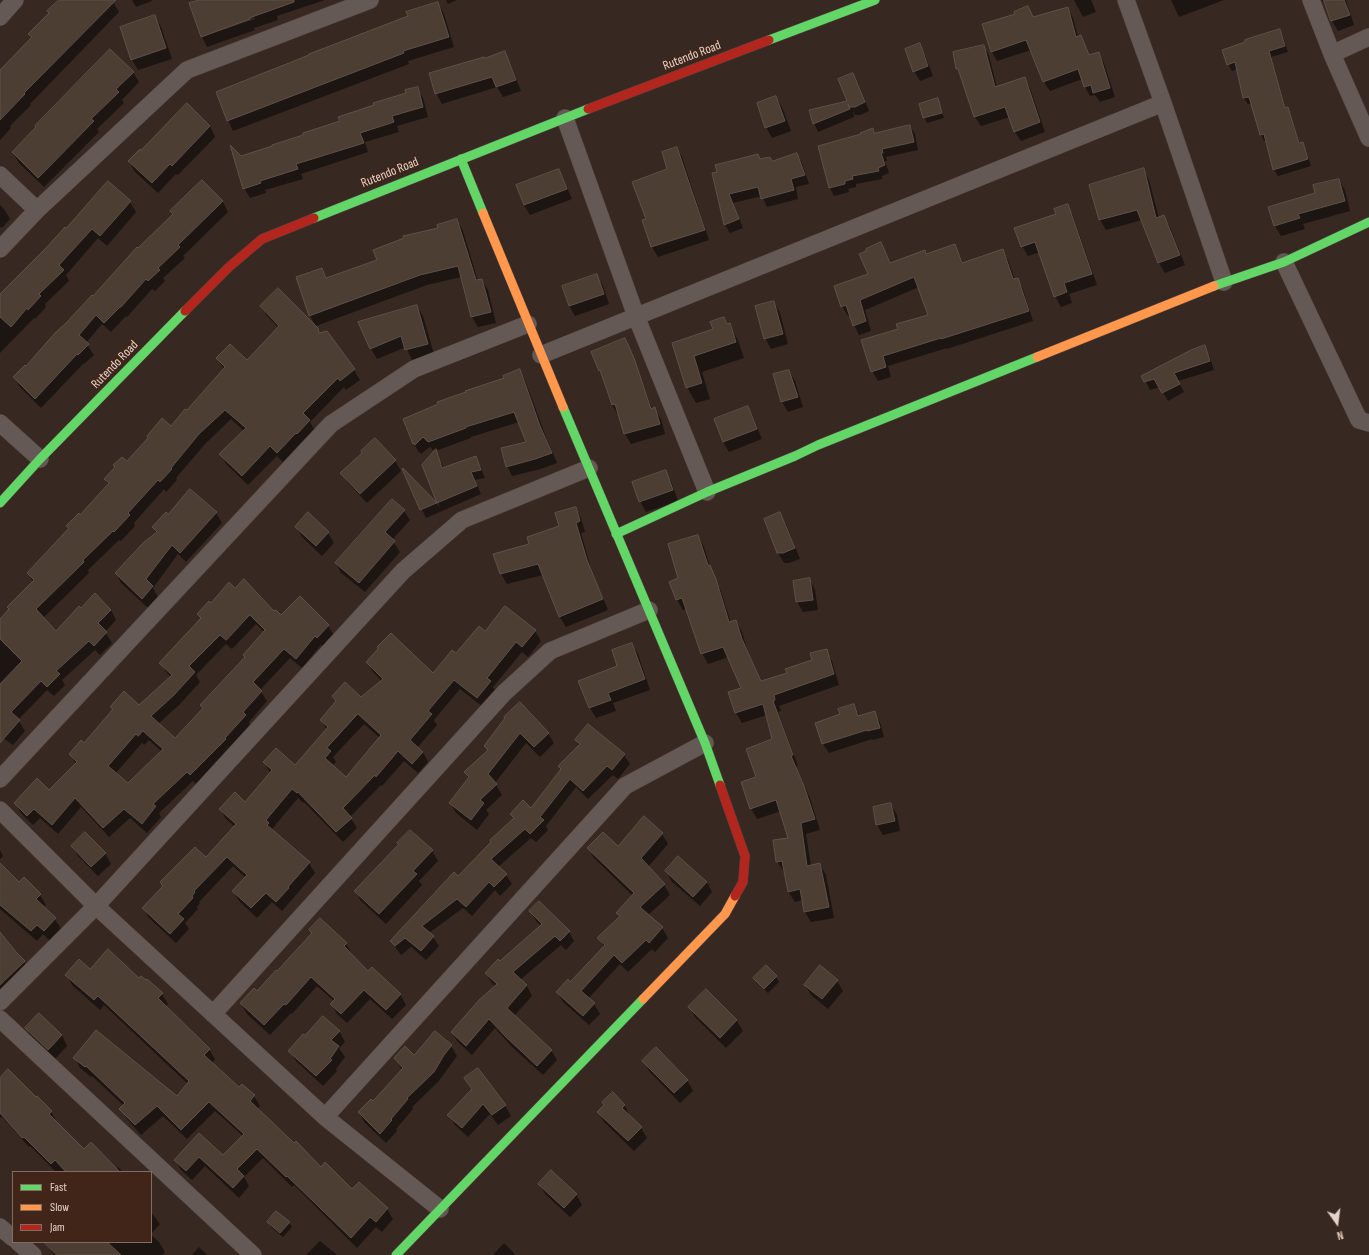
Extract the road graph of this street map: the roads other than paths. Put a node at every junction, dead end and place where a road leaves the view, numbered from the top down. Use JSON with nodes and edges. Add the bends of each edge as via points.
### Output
{"nodes":[{"id":1,"x":15,"y":0,"type":"edge"},
{"id":2,"x":370,"y":0,"type":"edge"},
{"id":3,"x":875,"y":0,"type":"edge"},
{"id":4,"x":1126,"y":0,"type":"edge"},
{"id":5,"x":1311,"y":0,"type":"edge"},
{"id":6,"x":0,"y":17,"type":"edge"},
{"id":7,"x":1369,"y":37,"type":"edge"},
{"id":8,"x":1332,"y":54,"type":"junction"},
{"id":9,"x":1163,"y":103,"type":"junction"},
{"id":10,"x":565,"y":118,"type":"junction"},
{"id":11,"x":1369,"y":138,"type":"edge"},
{"id":12,"x":461,"y":159,"type":"junction"},
{"id":13,"x":0,"y":175,"type":"edge"},
{"id":14,"x":37,"y":210,"type":"junction"},
{"id":15,"x":1369,"y":222,"type":"edge"},
{"id":16,"x":0,"y":249,"type":"edge"},
{"id":17,"x":1284,"y":262,"type":"junction"},
{"id":18,"x":1224,"y":282,"type":"junction"},
{"id":19,"x":636,"y":316,"type":"junction"},
{"id":20,"x":528,"y":324,"type":"junction"},
{"id":21,"x":541,"y":355,"type":"junction"},
{"id":22,"x":0,"y":422,"type":"edge"},
{"id":23,"x":1369,"y":423,"type":"edge"},
{"id":24,"x":40,"y":460,"type":"junction"},
{"id":25,"x":589,"y":468,"type":"junction"},
{"id":26,"x":707,"y":492,"type":"junction"},
{"id":27,"x":0,"y":503,"type":"edge"},
{"id":28,"x":616,"y":534,"type":"junction"},
{"id":29,"x":649,"y":610,"type":"junction"},
{"id":30,"x":705,"y":743,"type":"junction"},
{"id":31,"x":0,"y":779,"type":"edge"},
{"id":32,"x":0,"y":810,"type":"edge"},
{"id":33,"x":96,"y":906,"type":"junction"},
{"id":34,"x":0,"y":1002,"type":"edge"},
{"id":35,"x":213,"y":1014,"type":"junction"},
{"id":36,"x":0,"y":1019,"type":"edge"},
{"id":37,"x":325,"y":1117,"type":"junction"},
{"id":38,"x":440,"y":1209,"type":"junction"},
{"id":39,"x":0,"y":1227,"type":"edge"},
{"id":40,"x":12,"y":1237,"type":"edge"},
{"id":41,"x":19,"y":1243,"type":"edge"},
{"id":42,"x":33,"y":1255,"type":"edge"},
{"id":43,"x":253,"y":1255,"type":"edge"},
{"id":44,"x":396,"y":1255,"type":"edge"}],
"edges":[{"from":1,"to":6,"type":"street"},
{"from":2,"to":14,"type":"street","via":[[187,70]]},
{"from":3,"to":10,"type":"street","name":"Rutendo Road"},
{"from":4,"to":9,"type":"street"},
{"from":5,"to":8,"type":"street"},
{"from":7,"to":8,"type":"street"},
{"from":8,"to":11,"type":"street"},
{"from":9,"to":18,"type":"street"},
{"from":9,"to":19,"type":"street"},
{"from":10,"to":12,"type":"street","name":"Rutendo Road"},
{"from":10,"to":19,"type":"street"},
{"from":12,"to":20,"type":"street"},
{"from":12,"to":24,"type":"street","name":"Rutendo Road","via":[[262,239],[229,267]]},
{"from":13,"to":14,"type":"street"},
{"from":14,"to":16,"type":"street"},
{"from":15,"to":17,"type":"street"},
{"from":17,"to":18,"type":"street"},
{"from":17,"to":23,"type":"street","via":[[1359,420]]},
{"from":18,"to":26,"type":"street"},
{"from":19,"to":21,"type":"street"},
{"from":19,"to":26,"type":"street"},
{"from":20,"to":21,"type":"street"},
{"from":20,"to":31,"type":"street","via":[[414,369],[331,424]]},
{"from":21,"to":25,"type":"street"},
{"from":22,"to":24,"type":"street"},
{"from":24,"to":27,"type":"street","name":"Rutendo Road"},
{"from":25,"to":28,"type":"street"},
{"from":25,"to":33,"type":"street","via":[[462,520],[403,571]]},
{"from":26,"to":28,"type":"street"},
{"from":28,"to":29,"type":"street"},
{"from":29,"to":30,"type":"street"},
{"from":29,"to":35,"type":"street","via":[[550,651],[504,693]]},
{"from":30,"to":37,"type":"street","via":[[625,786]]},
{"from":30,"to":38,"type":"street","via":[[744,856],[743,882],[724,914]]},
{"from":32,"to":33,"type":"street"},
{"from":33,"to":34,"type":"street"},
{"from":33,"to":35,"type":"street"},
{"from":35,"to":37,"type":"street"},
{"from":36,"to":43,"type":"street"},
{"from":37,"to":38,"type":"street"},
{"from":38,"to":44,"type":"street"},
{"from":39,"to":40,"type":"street"},
{"from":41,"to":42,"type":"street"}]}
